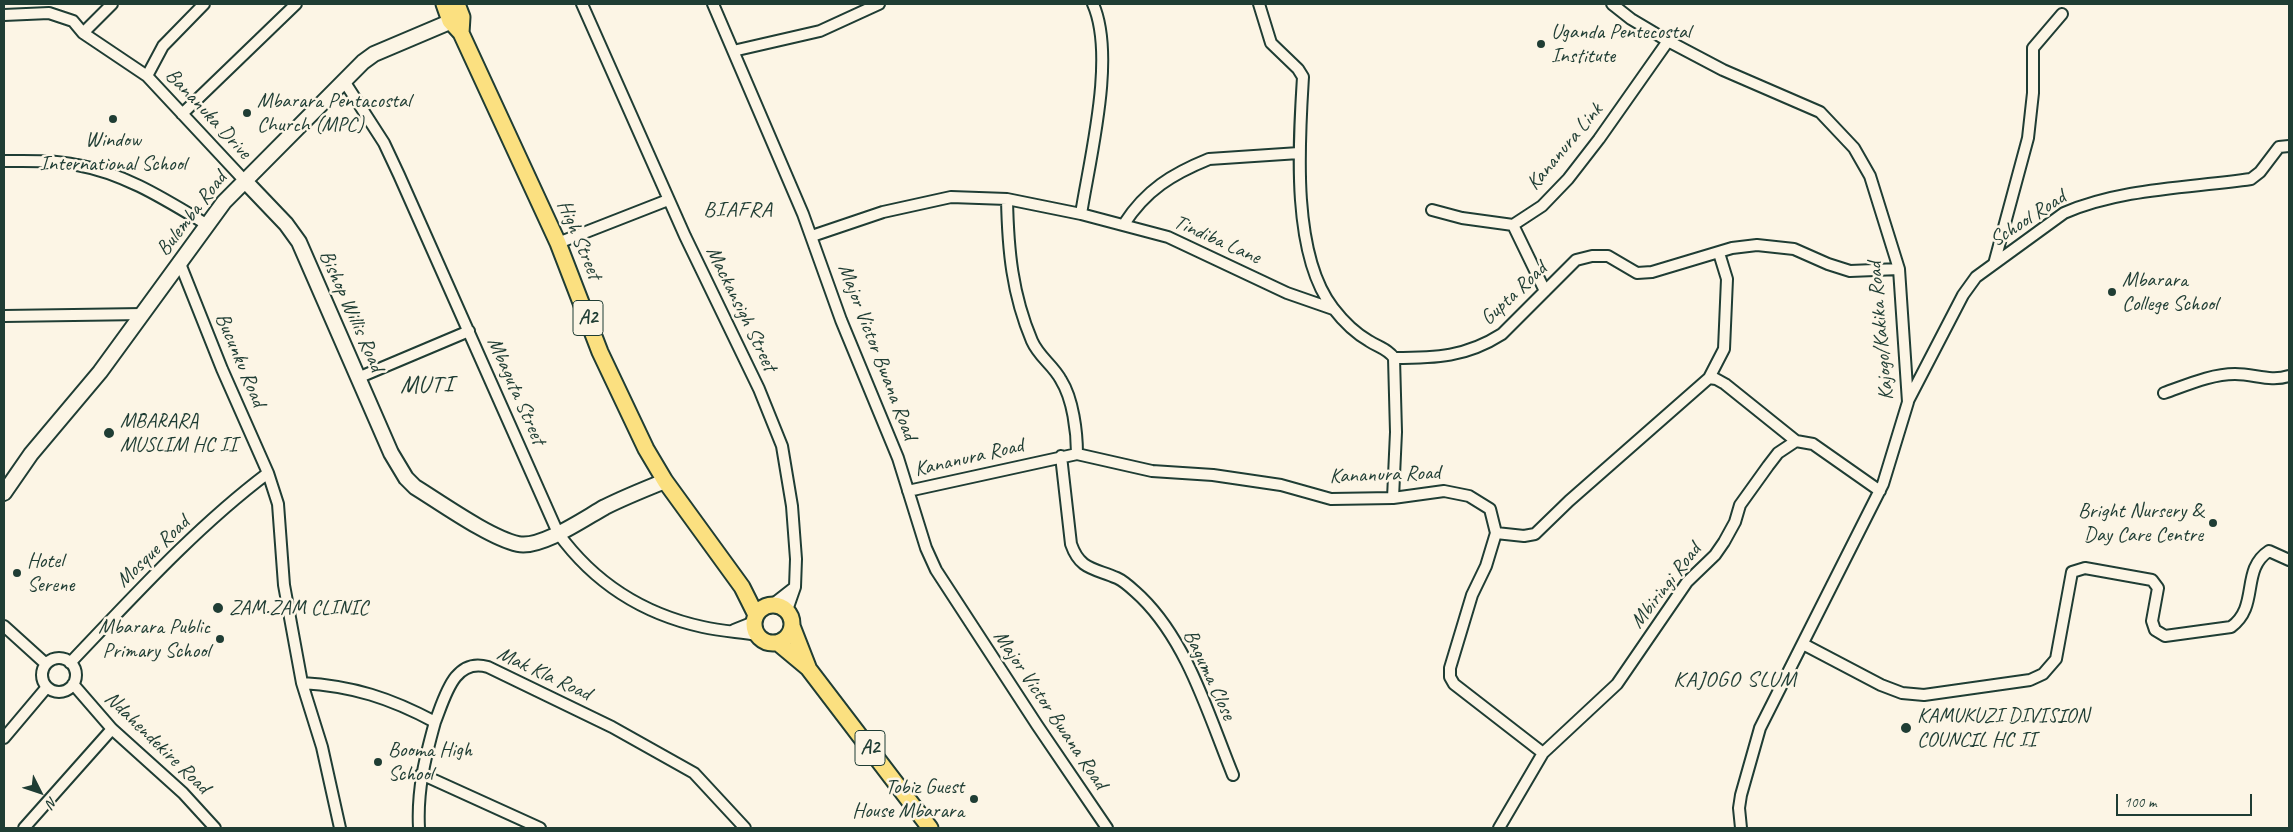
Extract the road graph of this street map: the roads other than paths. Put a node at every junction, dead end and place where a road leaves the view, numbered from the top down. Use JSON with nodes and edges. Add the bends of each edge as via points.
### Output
{"nodes":[{"id":1,"x":112,"y":4,"type":"edge"},
{"id":2,"x":203,"y":4,"type":"edge"},
{"id":3,"x":296,"y":4,"type":"edge"},
{"id":4,"x":444,"y":4,"type":"edge"},
{"id":5,"x":582,"y":4,"type":"edge"},
{"id":6,"x":713,"y":4,"type":"edge"},
{"id":7,"x":879,"y":4,"type":"edge"},
{"id":8,"x":1093,"y":4,"type":"edge"},
{"id":9,"x":1259,"y":4,"type":"edge"},
{"id":10,"x":1612,"y":4,"type":"edge"},
{"id":11,"x":456,"y":14,"type":"edge"},
{"id":12,"x":2062,"y":14,"type":"dead end"},
{"id":13,"x":4,"y":15,"type":"edge"},
{"id":14,"x":83,"y":32,"type":"junction"},
{"id":15,"x":1668,"y":41,"type":"junction"},
{"id":16,"x":734,"y":51,"type":"junction"},
{"id":17,"x":147,"y":76,"type":"junction"},
{"id":18,"x":344,"y":81,"type":"junction"},
{"id":19,"x":182,"y":114,"type":"junction"},
{"id":20,"x":2289,"y":146,"type":"edge"},
{"id":21,"x":1299,"y":153,"type":"junction"},
{"id":22,"x":4,"y":162,"type":"edge"},
{"id":23,"x":244,"y":180,"type":"junction"},
{"id":24,"x":1007,"y":199,"type":"junction"},
{"id":25,"x":668,"y":200,"type":"junction"},
{"id":26,"x":1432,"y":210,"type":"dead end"},
{"id":27,"x":1081,"y":214,"type":"junction"},
{"id":28,"x":206,"y":224,"type":"junction"},
{"id":29,"x":1124,"y":224,"type":"junction"},
{"id":30,"x":1513,"y":225,"type":"junction"},
{"id":31,"x":812,"y":236,"type":"junction"},
{"id":32,"x":558,"y":243,"type":"junction"},
{"id":33,"x":1719,"y":253,"type":"junction"},
{"id":34,"x":179,"y":261,"type":"junction"},
{"id":35,"x":1994,"y":264,"type":"junction"},
{"id":36,"x":1898,"y":269,"type":"junction"},
{"id":37,"x":1545,"y":291,"type":"junction"},
{"id":38,"x":1334,"y":310,"type":"junction"},
{"id":39,"x":143,"y":314,"type":"junction"},
{"id":40,"x":4,"y":316,"type":"edge"},
{"id":41,"x":469,"y":331,"type":"junction"},
{"id":42,"x":1394,"y":358,"type":"junction"},
{"id":43,"x":2289,"y":376,"type":"edge"},
{"id":44,"x":360,"y":377,"type":"junction"},
{"id":45,"x":1709,"y":378,"type":"junction"},
{"id":46,"x":2164,"y":393,"type":"dead end"},
{"id":47,"x":1908,"y":402,"type":"junction"},
{"id":48,"x":1796,"y":441,"type":"junction"},
{"id":49,"x":1077,"y":454,"type":"junction"},
{"id":50,"x":1061,"y":456,"type":"junction"},
{"id":51,"x":268,"y":473,"type":"junction"},
{"id":52,"x":665,"y":481,"type":"junction"},
{"id":53,"x":908,"y":491,"type":"junction"},
{"id":54,"x":1880,"y":491,"type":"junction"},
{"id":55,"x":4,"y":493,"type":"edge"},
{"id":56,"x":1392,"y":498,"type":"junction"},
{"id":57,"x":558,"y":532,"type":"junction"},
{"id":58,"x":1496,"y":533,"type":"junction"},
{"id":59,"x":2289,"y":560,"type":"edge"},
{"id":60,"x":742,"y":587,"type":"junction"},
{"id":61,"x":795,"y":587,"type":"junction"},
{"id":62,"x":770,"y":605,"type":"junction"},
{"id":63,"x":787,"y":610,"type":"junction"},
{"id":64,"x":755,"y":624,"type":"junction"},
{"id":65,"x":4,"y":626,"type":"edge"},
{"id":66,"x":792,"y":626,"type":"junction"},
{"id":67,"x":778,"y":643,"type":"junction"},
{"id":68,"x":1803,"y":644,"type":"junction"},
{"id":69,"x":70,"y":663,"type":"junction"},
{"id":70,"x":46,"y":664,"type":"junction"},
{"id":71,"x":808,"y":668,"type":"junction"},
{"id":72,"x":302,"y":683,"type":"junction"},
{"id":73,"x":73,"y":684,"type":"junction"},
{"id":74,"x":47,"y":687,"type":"junction"},
{"id":75,"x":435,"y":722,"type":"junction"},
{"id":76,"x":112,"y":729,"type":"junction"},
{"id":77,"x":4,"y":738,"type":"edge"},
{"id":78,"x":1544,"y":753,"type":"junction"},
{"id":79,"x":421,"y":774,"type":"junction"},
{"id":80,"x":1232,"y":774,"type":"dead end"},
{"id":81,"x":24,"y":828,"type":"edge"},
{"id":82,"x":216,"y":828,"type":"edge"},
{"id":83,"x":340,"y":828,"type":"edge"},
{"id":84,"x":419,"y":828,"type":"edge"},
{"id":85,"x":540,"y":828,"type":"edge"},
{"id":86,"x":745,"y":828,"type":"edge"},
{"id":87,"x":930,"y":828,"type":"edge"},
{"id":88,"x":1107,"y":828,"type":"edge"},
{"id":89,"x":1498,"y":828,"type":"edge"},
{"id":90,"x":1741,"y":828,"type":"edge"}],
"edges":[{"from":1,"to":14,"type":"street"},
{"from":2,"to":17,"type":"street","name":"Bananuka Drive","via":[[163,46]]},
{"from":3,"to":19,"type":"street"},
{"from":4,"to":11,"type":"main road","name":"High Street","number":"A2"},
{"from":5,"to":25,"type":"street","name":"Mackansigh Street"},
{"from":6,"to":16,"type":"street","name":"Major Victor Bwana Road"},
{"from":7,"to":16,"type":"street","via":[[820,31]]},
{"from":8,"to":27,"type":"street","via":[[1100,20],[1102,78]]},
{"from":9,"to":21,"type":"street","via":[[1272,43],[1303,77]]},
{"from":10,"to":15,"type":"street","name":"Kajogo/Kakika Road"},
{"from":11,"to":18,"type":"main road","name":"Bulemba Road","via":[[374,54]]},
{"from":11,"to":32,"type":"main road","name":"High Street","number":"A2","via":[[461,33]]},
{"from":12,"to":35,"type":"street","via":[[2034,48],[2028,138]]},
{"from":13,"to":14,"type":"street","via":[[49,13],[73,21]]},
{"from":14,"to":17,"type":"street"},
{"from":15,"to":30,"type":"street","name":"Kananura Link","via":[[1568,179],[1542,206]]},
{"from":15,"to":36,"type":"street","name":"Kajogo/Kakika Road","via":[[1723,70],[1820,112],[1833,124],[1854,148],[1870,176]]},
{"from":16,"to":31,"type":"street","name":"Major Victor Bwana Road"},
{"from":17,"to":19,"type":"street","name":"Bananuka Drive"},
{"from":18,"to":23,"type":"main road","name":"Bulemba Road"},
{"from":18,"to":41,"type":"street","name":"Mbaguta Street","via":[[384,143]]},
{"from":19,"to":23,"type":"street","name":"Bananuka Drive"},
{"from":20,"to":35,"type":"street","name":"School Road","via":[[2280,147],[2251,179],[2155,190],[2064,213]]},
{"from":21,"to":29,"type":"street","via":[[1209,159],[1150,192],[1137,204]]},
{"from":21,"to":38,"type":"street","via":[[1305,236],[1312,273]]},
{"from":22,"to":28,"type":"street","via":[[43,161],[78,165],[121,178]]},
{"from":23,"to":28,"type":"main road","name":"Bulemba Road"},
{"from":23,"to":44,"type":"main road","name":"Bishop Willis Road","via":[[286,224],[298,242]]},
{"from":24,"to":27,"type":"street","name":"Tindiba Lane"},
{"from":24,"to":31,"type":"street","name":"Tindiba Lane","via":[[951,197],[883,212]]},
{"from":24,"to":49,"type":"street","via":[[1008,253],[1020,307],[1039,355],[1062,380],[1066,390]]},
{"from":25,"to":32,"type":"street"},
{"from":25,"to":61,"type":"street","name":"Mackansigh Street","via":[[759,389],[782,446],[792,506]]},
{"from":26,"to":30,"type":"street"},
{"from":27,"to":29,"type":"street","name":"Tindiba Lane"},
{"from":28,"to":34,"type":"main road","name":"Bulemba Road"},
{"from":29,"to":38,"type":"street","name":"Tindiba Lane","via":[[1168,237],[1287,293]]},
{"from":30,"to":37,"type":"street"},
{"from":31,"to":53,"type":"street","name":"Major Victor Bwana Road"},
{"from":32,"to":52,"type":"main road","name":"High Street","number":"A2","via":[[600,352],[646,449]]},
{"from":33,"to":36,"type":"street","name":"Gupta Road","via":[[1757,245],[1794,249],[1850,270]]},
{"from":33,"to":37,"type":"street","name":"Gupta Road","via":[[1652,272],[1637,273],[1608,256],[1592,256],[1576,260]]},
{"from":33,"to":45,"type":"street","via":[[1726,279],[1724,349]]},
{"from":34,"to":39,"type":"main road","name":"Bulemba Road"},
{"from":34,"to":51,"type":"street","name":"Bucunku Road"},
{"from":35,"to":47,"type":"street","name":"School Road","via":[[1976,278],[1963,295]]},
{"from":36,"to":47,"type":"street","name":"Kajogo/Kakika Road"},
{"from":37,"to":42,"type":"street","name":"Gupta Road","via":[[1490,342],[1459,355]]},
{"from":38,"to":42,"type":"street","via":[[1351,328],[1390,352]]},
{"from":39,"to":40,"type":"street"},
{"from":39,"to":55,"type":"main road","name":"Bulemba Road"},
{"from":41,"to":44,"type":"street"},
{"from":41,"to":57,"type":"street","name":"Mbaguta Street"},
{"from":42,"to":56,"type":"street","via":[[1396,432]]},
{"from":43,"to":46,"type":"street","via":[[2280,379],[2235,374],[2208,378]]},
{"from":44,"to":57,"type":"main road","name":"Bishop Willis Road","via":[[391,453],[415,487],[473,522],[519,544]]},
{"from":45,"to":48,"type":"street","via":[[1725,384]]},
{"from":45,"to":58,"type":"street","via":[[1535,534]]},
{"from":47,"to":54,"type":"street","name":"Kajogo/Kakika Road"},
{"from":48,"to":54,"type":"street","via":[[1813,444]]},
{"from":48,"to":78,"type":"street","name":"Mbiringi Road","via":[[1778,452],[1740,505],[1735,522],[1715,555],[1687,582],[1617,684]]},
{"from":49,"to":50,"type":"street","name":"Kananura Road"},
{"from":49,"to":56,"type":"street","name":"Kananura Road","via":[[1152,471],[1213,474],[1281,485],[1331,499]]},
{"from":50,"to":53,"type":"street","name":"Kananura Road"},
{"from":50,"to":80,"type":"street","name":"Baguma Close","via":[[1071,544],[1076,557],[1086,567],[1131,587],[1171,634],[1188,666]]},
{"from":51,"to":69,"type":"street","name":"Mosque Road","via":[[237,497],[154,576]]},
{"from":51,"to":72,"type":"street","via":[[278,504],[284,585]]},
{"from":52,"to":57,"type":"main road","name":"Bishop Willis Road"},
{"from":52,"to":60,"type":"main road","name":"High Street","number":"A2"},
{"from":53,"to":88,"type":"street","name":"Major Victor Bwana Road","via":[[936,570]]},
{"from":54,"to":68,"type":"street","name":"Kajogo/Kakika Road"},
{"from":56,"to":58,"type":"street","name":"Kananura Road","via":[[1444,490],[1469,496],[1490,509]]},
{"from":57,"to":64,"type":"street","name":"Mbaguta Street","via":[[587,565],[628,600],[645,609],[704,627],[734,631]]},
{"from":58,"to":78,"type":"street","via":[[1486,566],[1472,595],[1450,677],[1454,684]]},
{"from":59,"to":68,"type":"street","via":[[2270,551],[2259,558],[2253,570],[2247,608],[2231,627],[2166,636],[2155,630],[2152,621],[2158,588],[2152,580],[2085,568],[2076,570],[2072,572],[2056,659],[2043,674],[2030,680],[1924,695],[1902,693],[1880,685]]},
{"from":60,"to":62,"type":"main road","name":"High Street","number":"A2"},
{"from":60,"to":64,"type":"main road","name":"High Street","number":"A2"},
{"from":61,"to":62,"type":"street"},
{"from":61,"to":63,"type":"street","name":"Mackansigh Street"},
{"from":62,"to":63,"type":"main road","number":"A2"},
{"from":62,"to":64,"type":"main road"},
{"from":63,"to":66,"type":"main road","number":"A2"},
{"from":64,"to":67,"type":"main road","number":"A2","via":[[766,642]]},
{"from":65,"to":70,"type":"street"},
{"from":66,"to":67,"type":"main road","via":[[790,634]]},
{"from":66,"to":71,"type":"main road","number":"A2"},
{"from":67,"to":71,"type":"main road","number":"A2"},
{"from":68,"to":90,"type":"street","name":"Kajogo/Kakika Road","via":[[1758,734],[1740,796]]},
{"from":69,"to":70,"type":"street","via":[[55,659]]},
{"from":69,"to":73,"type":"street","via":[[75,671]]},
{"from":70,"to":74,"type":"street","via":[[42,674]]},
{"from":71,"to":87,"type":"main road","number":"A2"},
{"from":72,"to":75,"type":"street","via":[[367,692]]},
{"from":72,"to":83,"type":"street","via":[[322,747]]},
{"from":73,"to":74,"type":"street","via":[[63,692]]},
{"from":73,"to":76,"type":"street","name":"Ndahendekire Road"},
{"from":74,"to":77,"type":"street"},
{"from":75,"to":79,"type":"street"},
{"from":75,"to":86,"type":"street","name":"Mak Kla Road","via":[[452,680],[471,664],[488,668],[612,727],[694,773]]},
{"from":76,"to":81,"type":"street"},
{"from":76,"to":82,"type":"street","name":"Ndahendekire Road","via":[[183,793]]},
{"from":78,"to":89,"type":"street","name":"Mbiringi Road"},
{"from":79,"to":84,"type":"street"},
{"from":79,"to":85,"type":"street"}]}
